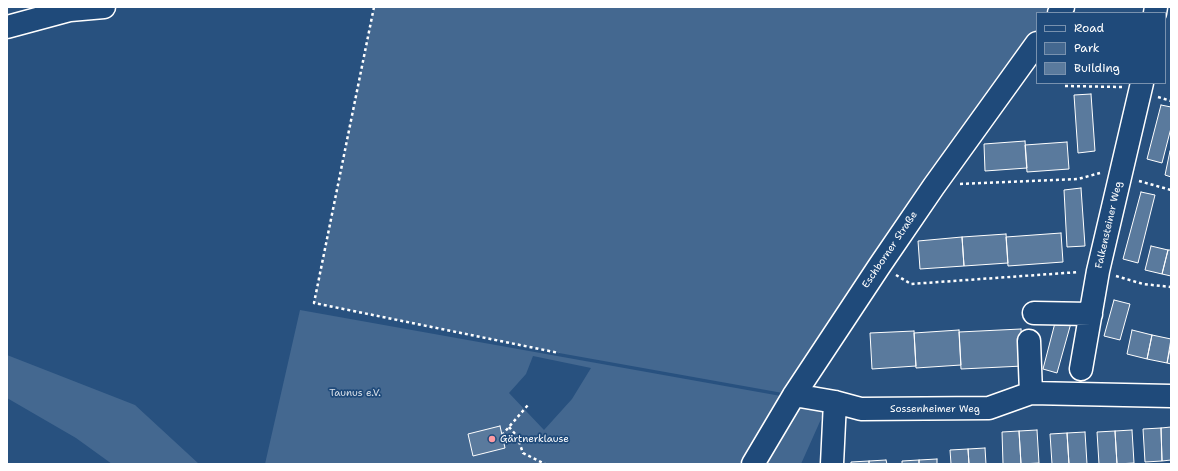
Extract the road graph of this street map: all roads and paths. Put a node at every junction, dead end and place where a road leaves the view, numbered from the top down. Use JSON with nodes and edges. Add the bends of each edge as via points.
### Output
{"nodes":[{"id":1,"x":104,"y":7,"type":"edge"},
{"id":2,"x":374,"y":7,"type":"edge"},
{"id":3,"x":7,"y":27,"type":"edge"},
{"id":4,"x":1036,"y":44,"type":"edge"},
{"id":5,"x":1142,"y":84,"type":"edge"},
{"id":6,"x":1121,"y":177,"type":"junction"},
{"id":7,"x":982,"y":183,"type":"dead end"},
{"id":8,"x":1171,"y":190,"type":"edge"},
{"id":9,"x":880,"y":265,"type":"junction"},
{"id":10,"x":1098,"y":271,"type":"junction"},
{"id":11,"x":1171,"y":287,"type":"edge"},
{"id":12,"x":1034,"y":313,"type":"dead end"},
{"id":13,"x":1090,"y":314,"type":"junction"},
{"id":14,"x":1029,"y":341,"type":"dead end"},
{"id":15,"x":559,"y":353,"type":"dead end"},
{"id":16,"x":1081,"y":369,"type":"dead end"},
{"id":17,"x":1031,"y":393,"type":"junction"},
{"id":18,"x":794,"y":394,"type":"junction"},
{"id":19,"x":1171,"y":396,"type":"edge"},
{"id":20,"x":835,"y":402,"type":"junction"},
{"id":21,"x":528,"y":405,"type":"dead end"},
{"id":22,"x":509,"y":427,"type":"junction"},
{"id":23,"x":502,"y":435,"type":"dead end"},
{"id":24,"x":545,"y":464,"type":"edge"},
{"id":25,"x":753,"y":464,"type":"edge"},
{"id":26,"x":832,"y":464,"type":"edge"}],
"edges":[{"from":1,"to":3,"type":"street","via":[[70,10]]},
{"from":2,"to":15,"type":"path","via":[[314,304]]},
{"from":4,"to":9,"type":"street","name":"Eschborner Straße"},
{"from":5,"to":6,"type":"street","name":"Falkensteiner Weg"},
{"from":6,"to":7,"type":"path","via":[[1100,173],[1078,179]]},
{"from":6,"to":8,"type":"path"},
{"from":6,"to":10,"type":"street","name":"Falkensteiner Weg"},
{"from":9,"to":10,"type":"path","via":[[911,284]]},
{"from":9,"to":18,"type":"street","name":"Eschborner Straße"},
{"from":10,"to":11,"type":"path","via":[[1143,284]]},
{"from":10,"to":13,"type":"street","name":"Falkensteiner Weg"},
{"from":12,"to":13,"type":"street"},
{"from":13,"to":16,"type":"street","name":"Falkensteiner Weg"},
{"from":14,"to":17,"type":"street"},
{"from":17,"to":19,"type":"street","name":"Sossenheimer Weg"},
{"from":17,"to":20,"type":"street","name":"Sossenheimer Weg","via":[[989,408],[861,409]]},
{"from":18,"to":20,"type":"street","name":"Sossenheimer Weg"},
{"from":18,"to":25,"type":"street","name":"Eschborner Straße"},
{"from":20,"to":26,"type":"street"},
{"from":21,"to":22,"type":"path"},
{"from":22,"to":23,"type":"path"},
{"from":22,"to":24,"type":"path","via":[[517,436],[523,453]]}]}
